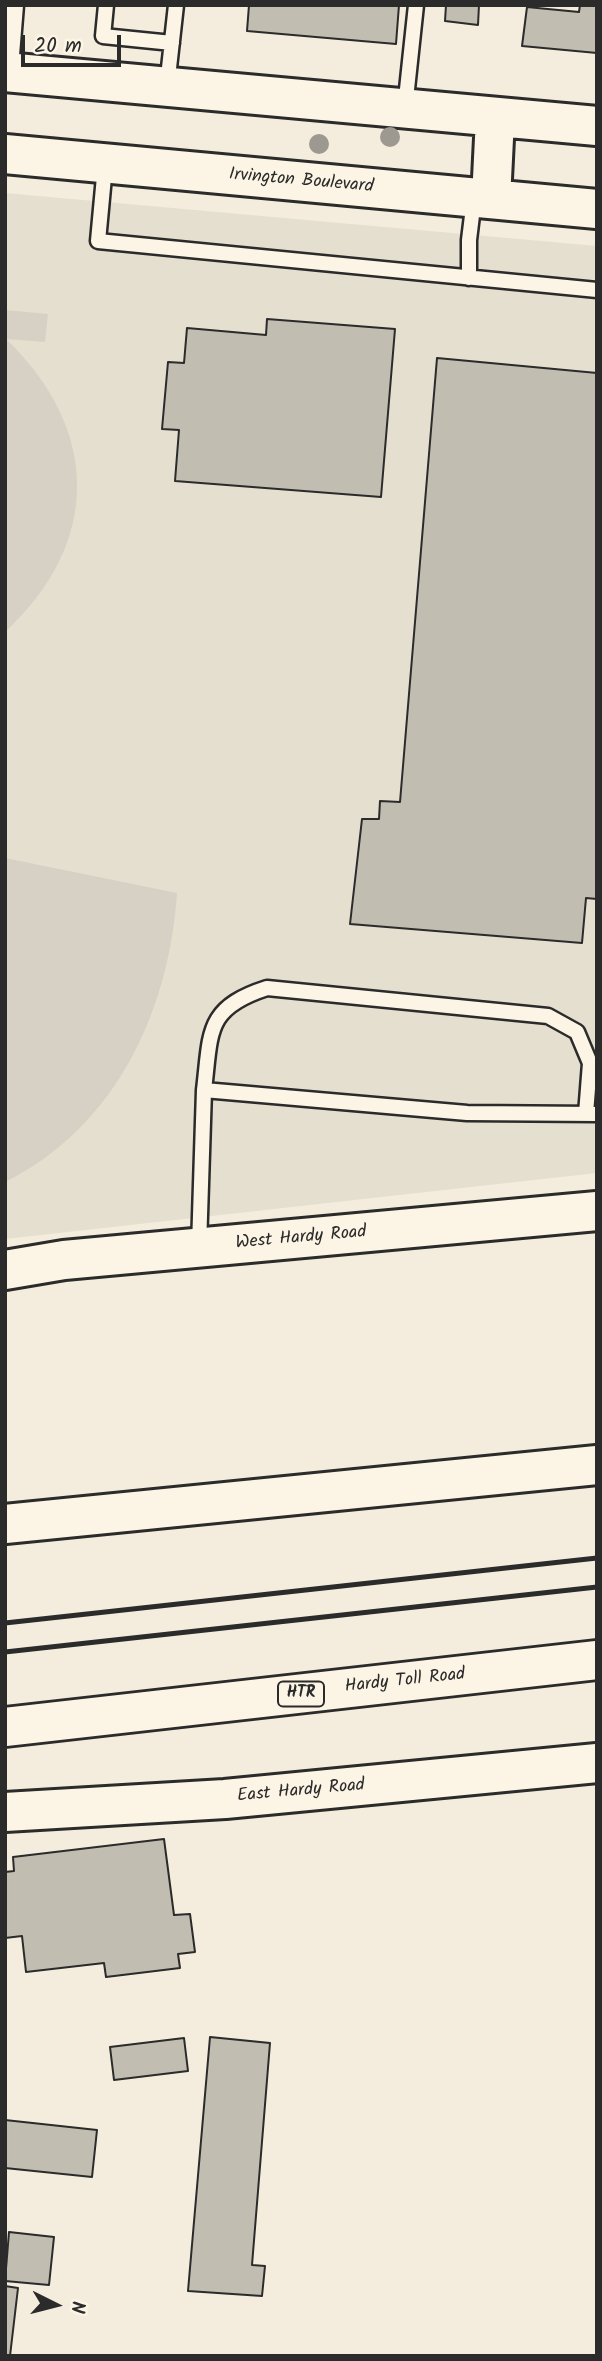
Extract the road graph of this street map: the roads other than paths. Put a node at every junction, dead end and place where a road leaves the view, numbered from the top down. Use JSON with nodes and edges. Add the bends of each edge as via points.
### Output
{"nodes":[{"id":1,"x":9,"y":5,"type":"edge"},
{"id":2,"x":106,"y":5,"type":"edge"},
{"id":3,"x":176,"y":5,"type":"edge"},
{"id":4,"x":416,"y":5,"type":"edge"},
{"id":5,"x":172,"y":43,"type":"junction"},
{"id":6,"x":5,"y":55,"type":"edge"},
{"id":7,"x":5,"y":72,"type":"edge"},
{"id":8,"x":167,"y":88,"type":"junction"},
{"id":9,"x":405,"y":110,"type":"junction"},
{"id":10,"x":495,"y":118,"type":"junction"},
{"id":11,"x":597,"y":126,"type":"edge"},
{"id":12,"x":5,"y":154,"type":"edge"},
{"id":13,"x":106,"y":163,"type":"junction"},
{"id":14,"x":483,"y":199,"type":"junction"},
{"id":15,"x":597,"y":209,"type":"edge"},
{"id":16,"x":469,"y":278,"type":"junction"},
{"id":17,"x":597,"y":290,"type":"edge"},
{"id":18,"x":204,"y":1090,"type":"junction"},
{"id":19,"x":592,"y":1114,"type":"edge"},
{"id":20,"x":597,"y":1211,"type":"edge"},
{"id":21,"x":199,"y":1248,"type":"junction"},
{"id":22,"x":5,"y":1270,"type":"edge"},
{"id":23,"x":597,"y":1465,"type":"edge"},
{"id":24,"x":5,"y":1524,"type":"edge"},
{"id":25,"x":597,"y":1660,"type":"edge"},
{"id":26,"x":5,"y":1727,"type":"edge"},
{"id":27,"x":597,"y":1763,"type":"edge"},
{"id":28,"x":5,"y":1812,"type":"edge"}],
"edges":[{"from":1,"to":6,"type":"street"},
{"from":2,"to":5,"type":"lane","via":[[103,36]]},
{"from":3,"to":5,"type":"lane"},
{"from":4,"to":9,"type":"lane"},
{"from":5,"to":8,"type":"lane"},
{"from":7,"to":8,"type":"main road"},
{"from":8,"to":9,"type":"main road"},
{"from":9,"to":10,"type":"main road"},
{"from":10,"to":11,"type":"main road"},
{"from":10,"to":14,"type":"main road"},
{"from":12,"to":13,"type":"main road","name":"Irvington Boulevard"},
{"from":13,"to":14,"type":"main road","name":"Irvington Boulevard"},
{"from":13,"to":16,"type":"lane","via":[[98,241]]},
{"from":14,"to":15,"type":"main road","name":"Irvington Boulevard"},
{"from":14,"to":16,"type":"lane","via":[[469,240]]},
{"from":16,"to":17,"type":"lane"},
{"from":18,"to":19,"type":"lane","via":[[467,1113]]},
{"from":18,"to":19,"type":"lane","via":[[215,1021],[237,998],[267,988],[548,1016],[577,1032],[590,1063]]},
{"from":18,"to":21,"type":"lane"},
{"from":20,"to":21,"type":"main road","name":"West Hardy Road"},
{"from":21,"to":22,"type":"main road","name":"West Hardy Road"},
{"from":23,"to":24,"type":"main road"},
{"from":25,"to":26,"type":"main road","name":"Hardy Toll Road","number":"HTR"},
{"from":27,"to":28,"type":"main road","name":"East Hardy Road","via":[[225,1799]]}]}
